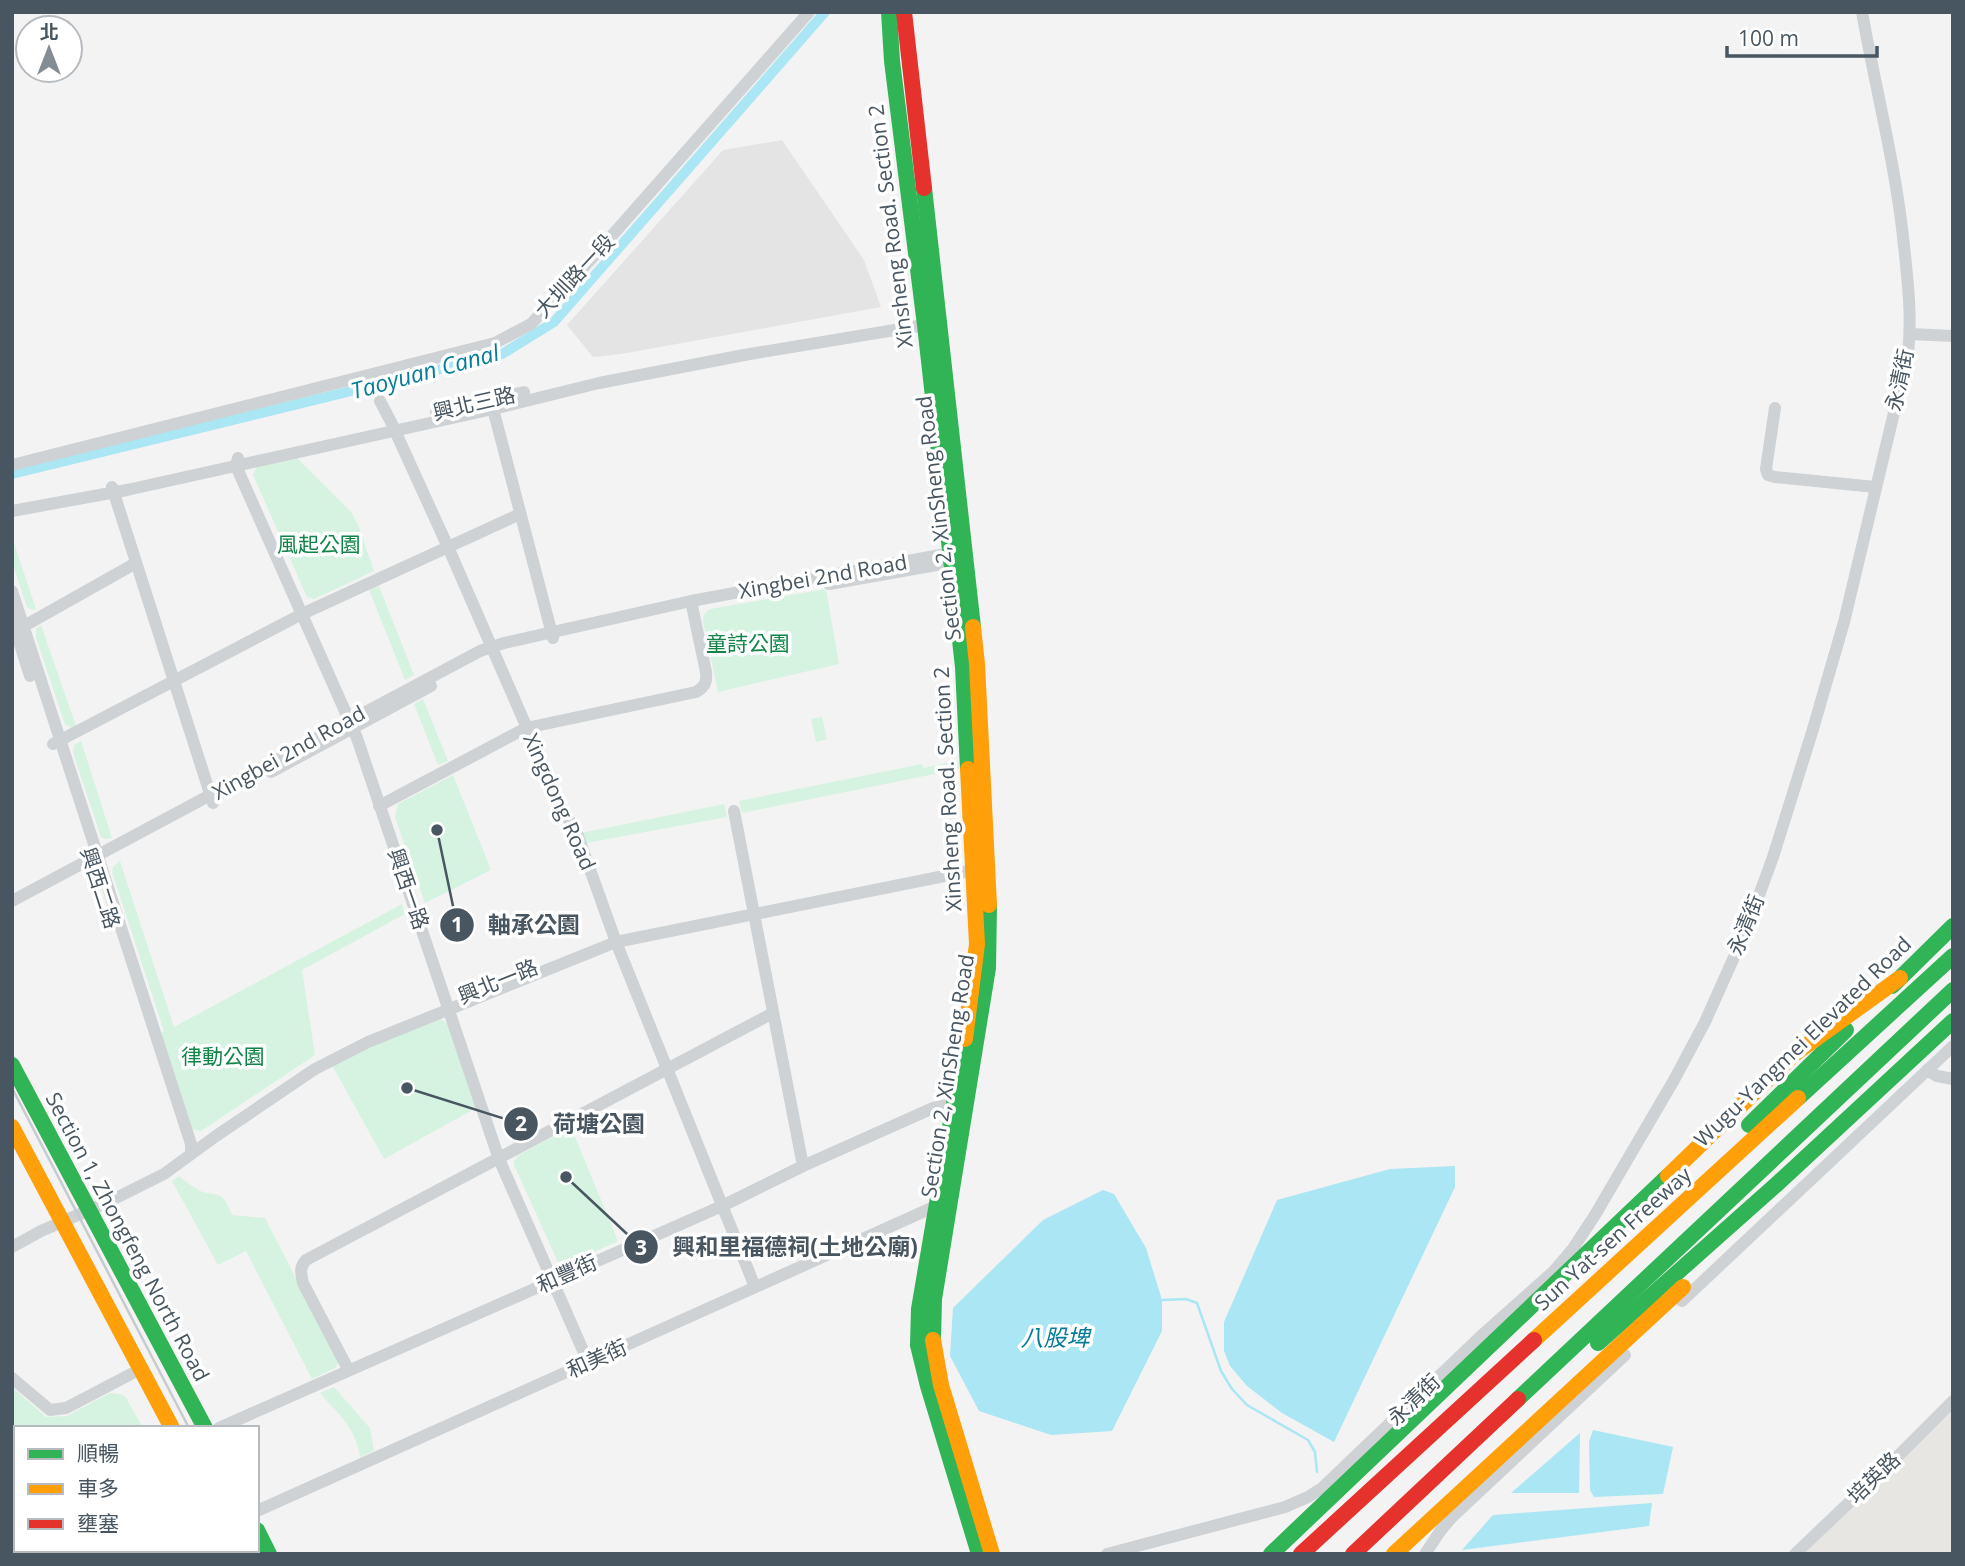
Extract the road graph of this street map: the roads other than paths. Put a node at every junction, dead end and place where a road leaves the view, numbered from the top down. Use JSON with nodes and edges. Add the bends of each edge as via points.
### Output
{"nodes":[{"id":1,"x":809,"y":12,"type":"edge"},
{"id":2,"x":889,"y":12,"type":"edge"},
{"id":3,"x":904,"y":12,"type":"edge"},
{"id":4,"x":1862,"y":12,"type":"edge"},
{"id":5,"x":929,"y":320,"type":"junction"},
{"id":6,"x":1910,"y":334,"type":"junction"},
{"id":7,"x":1953,"y":336,"type":"edge"},
{"id":8,"x":380,"y":401,"type":"dead end"},
{"id":9,"x":492,"y":405,"type":"junction"},
{"id":10,"x":1775,"y":408,"type":"dead end"},
{"id":11,"x":393,"y":426,"type":"junction"},
{"id":12,"x":239,"y":462,"type":"junction"},
{"id":13,"x":12,"y":465,"type":"edge"},
{"id":14,"x":1875,"y":487,"type":"junction"},
{"id":15,"x":112,"y":490,"type":"junction"},
{"id":16,"x":12,"y":503,"type":"edge"},
{"id":17,"x":12,"y":511,"type":"edge"},
{"id":18,"x":520,"y":514,"type":"junction"},
{"id":19,"x":448,"y":547,"type":"junction"},
{"id":20,"x":956,"y":558,"type":"junction"},
{"id":21,"x":136,"y":563,"type":"junction"},
{"id":22,"x":12,"y":591,"type":"edge"},
{"id":23,"x":692,"y":605,"type":"junction"},
{"id":24,"x":305,"y":613,"type":"junction"},
{"id":25,"x":16,"y":627,"type":"edge"},
{"id":26,"x":552,"y":635,"type":"junction"},
{"id":27,"x":494,"y":650,"type":"junction"},
{"id":28,"x":173,"y":683,"type":"junction"},
{"id":29,"x":354,"y":722,"type":"junction"},
{"id":30,"x":526,"y":728,"type":"junction"},
{"id":31,"x":57,"y":743,"type":"junction"},
{"id":32,"x":212,"y":800,"type":"junction"},
{"id":33,"x":382,"y":804,"type":"junction"},
{"id":34,"x":734,"y":811,"type":"dead end"},
{"id":35,"x":96,"y":861,"type":"junction"},
{"id":36,"x":978,"y":865,"type":"junction"},
{"id":37,"x":12,"y":901,"type":"edge"},
{"id":38,"x":12,"y":910,"type":"edge"},
{"id":39,"x":753,"y":910,"type":"junction"},
{"id":40,"x":1953,"y":926,"type":"edge"},
{"id":41,"x":615,"y":939,"type":"junction"},
{"id":42,"x":1953,"y":956,"type":"edge"},
{"id":43,"x":1900,"y":978,"type":"junction"},
{"id":44,"x":1953,"y":990,"type":"edge"},
{"id":45,"x":450,"y":1005,"type":"junction"},
{"id":46,"x":773,"y":1013,"type":"junction"},
{"id":47,"x":1953,"y":1021,"type":"edge"},
{"id":48,"x":1953,"y":1046,"type":"edge"},
{"id":49,"x":12,"y":1065,"type":"edge"},
{"id":50,"x":667,"y":1068,"type":"junction"},
{"id":51,"x":1927,"y":1070,"type":"junction"},
{"id":52,"x":1953,"y":1079,"type":"edge"},
{"id":53,"x":1873,"y":1097,"type":"junction"},
{"id":54,"x":953,"y":1104,"type":"junction"},
{"id":55,"x":12,"y":1127,"type":"edge"},
{"id":56,"x":189,"y":1149,"type":"junction"},
{"id":57,"x":503,"y":1157,"type":"junction"},
{"id":58,"x":803,"y":1166,"type":"junction"},
{"id":59,"x":89,"y":1205,"type":"junction"},
{"id":60,"x":722,"y":1206,"type":"junction"},
{"id":61,"x":936,"y":1206,"type":"junction"},
{"id":62,"x":60,"y":1218,"type":"junction"},
{"id":63,"x":12,"y":1238,"type":"edge"},
{"id":64,"x":12,"y":1247,"type":"edge"},
{"id":65,"x":556,"y":1279,"type":"junction"},
{"id":66,"x":755,"y":1287,"type":"junction"},
{"id":67,"x":592,"y":1361,"type":"junction"},
{"id":68,"x":348,"y":1370,"type":"junction"},
{"id":69,"x":131,"y":1374,"type":"dead end"},
{"id":70,"x":12,"y":1378,"type":"edge"},
{"id":71,"x":1953,"y":1401,"type":"edge"},
{"id":72,"x":171,"y":1426,"type":"edge"},
{"id":73,"x":204,"y":1426,"type":"edge"},
{"id":74,"x":223,"y":1426,"type":"edge"},
{"id":75,"x":1412,"y":1452,"type":"junction"},
{"id":76,"x":259,"y":1510,"type":"edge"},
{"id":77,"x":1389,"y":1521,"type":"junction"},
{"id":78,"x":259,"y":1534,"type":"edge"},
{"id":79,"x":270,"y":1554,"type":"edge"},
{"id":80,"x":979,"y":1554,"type":"edge"},
{"id":81,"x":992,"y":1554,"type":"edge"},
{"id":82,"x":1107,"y":1554,"type":"edge"},
{"id":83,"x":1271,"y":1554,"type":"edge"},
{"id":84,"x":1301,"y":1554,"type":"edge"},
{"id":85,"x":1353,"y":1554,"type":"edge"},
{"id":86,"x":1394,"y":1554,"type":"edge"},
{"id":87,"x":1425,"y":1554,"type":"edge"},
{"id":88,"x":1795,"y":1554,"type":"edge"}],
"edges":[{"from":1,"to":13,"type":"street","name":"大圳路一段","via":[[531,324],[495,343]]},
{"from":2,"to":5,"type":"main road","name":"Xinsheng Road. Section 2"},
{"from":3,"to":5,"type":"main road","name":"Section 2, XinSheng Road","via":[[931,250]]},
{"from":4,"to":6,"type":"street","name":"永清街","via":[[1896,178]]},
{"from":5,"to":9,"type":"street","name":"興北三路","via":[[603,373]]},
{"from":5,"to":20,"type":"main road","name":"Section 2, XinSheng Road"},
{"from":6,"to":7,"type":"street"},
{"from":6,"to":14,"type":"street","name":"永清街"},
{"from":8,"to":11,"type":"street","name":"Xingdong Road"},
{"from":9,"to":11,"type":"street","name":"興北三路"},
{"from":9,"to":18,"type":"street"},
{"from":10,"to":14,"type":"street","via":[[1768,475]]},
{"from":11,"to":12,"type":"street","name":"興北三路"},
{"from":11,"to":19,"type":"street","name":"Xingdong Road"},
{"from":12,"to":15,"type":"street"},
{"from":12,"to":24,"type":"street"},
{"from":14,"to":82,"type":"street","name":"永清街","via":[[1813,729],[1746,928],[1674,1080],[1572,1250],[1322,1488],[1285,1507]]},
{"from":15,"to":16,"type":"street"},
{"from":15,"to":17,"type":"street"},
{"from":15,"to":21,"type":"street"},
{"from":18,"to":19,"type":"street"},
{"from":18,"to":26,"type":"street"},
{"from":19,"to":24,"type":"street"},
{"from":19,"to":27,"type":"street","name":"Xingdong Road"},
{"from":20,"to":23,"type":"street","name":"Xingbei 2nd Road"},
{"from":20,"to":36,"type":"main road","name":"Section 2, XinSheng Road","via":[[977,664]]},
{"from":21,"to":25,"type":"street"},
{"from":21,"to":28,"type":"street"},
{"from":22,"to":25,"type":"street"},
{"from":23,"to":26,"type":"street","name":"Xingbei 2nd Road"},
{"from":23,"to":30,"type":"street","via":[[706,672],[702,688]]},
{"from":24,"to":28,"type":"street"},
{"from":24,"to":29,"type":"street"},
{"from":25,"to":31,"type":"street"},
{"from":26,"to":27,"type":"street","name":"Xingbei 2nd Road"},
{"from":27,"to":29,"type":"street","name":"Xingbei 2nd Road"},
{"from":27,"to":30,"type":"street","name":"Xingdong Road"},
{"from":28,"to":31,"type":"street"},
{"from":28,"to":32,"type":"street"},
{"from":29,"to":32,"type":"street","name":"Xingbei 2nd Road"},
{"from":29,"to":33,"type":"street"},
{"from":30,"to":33,"type":"street"},
{"from":30,"to":41,"type":"street","name":"Xingdong Road","via":[[578,836]]},
{"from":31,"to":35,"type":"street"},
{"from":32,"to":35,"type":"street","name":"Xingbei 2nd Road"},
{"from":33,"to":45,"type":"street"},
{"from":34,"to":39,"type":"street"},
{"from":35,"to":37,"type":"street","name":"Xingbei 2nd Road"},
{"from":35,"to":38,"type":"street","name":"Xingbei 2nd Road"},
{"from":35,"to":56,"type":"street"},
{"from":36,"to":39,"type":"street"},
{"from":36,"to":54,"type":"main road","name":"Xinsheng Road. Section 2","via":[[977,944]]},
{"from":36,"to":81,"type":"main road","name":"Section 2, XinSheng Road","via":[[990,925],[988,968],[934,1299],[932,1336],[941,1385]]},
{"from":39,"to":41,"type":"street","name":"興北一路"},
{"from":39,"to":46,"type":"street"},
{"from":40,"to":43,"type":"main road","name":"Wugu-Yangmei Elevated Road"},
{"from":41,"to":45,"type":"street","name":"興北一路"},
{"from":41,"to":50,"type":"street","name":"Xingdong Road"},
{"from":42,"to":75,"type":"main road","name":"Sun Yat-sen Freeway"},
{"from":43,"to":75,"type":"main road","name":"Wugu-Yangmei Elevated Road"},
{"from":43,"to":83,"type":"main road","via":[[1793,1055]]},
{"from":44,"to":77,"type":"main road"},
{"from":45,"to":56,"type":"street","name":"興北一路","via":[[363,1035],[318,1059]]},
{"from":45,"to":57,"type":"street"},
{"from":46,"to":50,"type":"street"},
{"from":46,"to":58,"type":"street"},
{"from":47,"to":53,"type":"main road"},
{"from":48,"to":51,"type":"street"},
{"from":49,"to":59,"type":"main road","name":"Section 1, Zhongfeng North Road"},
{"from":50,"to":57,"type":"street"},
{"from":50,"to":60,"type":"street","name":"Xingdong Road"},
{"from":51,"to":52,"type":"street"},
{"from":51,"to":87,"type":"street","via":[[1466,1503]]},
{"from":53,"to":77,"type":"main road","via":[[1660,1289]]},
{"from":53,"to":86,"type":"main road","via":[[1749,1226]]},
{"from":54,"to":58,"type":"street","name":"和豐街","via":[[933,1108]]},
{"from":54,"to":61,"type":"main road","name":"Xinsheng Road. Section 2"},
{"from":55,"to":62,"type":"main road"},
{"from":56,"to":59,"type":"street","name":"興北一路","via":[[164,1174]]},
{"from":57,"to":65,"type":"street"},
{"from":57,"to":68,"type":"street","via":[[306,1260],[300,1272],[303,1283]]},
{"from":58,"to":60,"type":"street","name":"和豐街"},
{"from":59,"to":62,"type":"street","name":"興北一路"},
{"from":59,"to":73,"type":"main road","name":"Section 1, Zhongfeng North Road"},
{"from":60,"to":65,"type":"street","name":"和豐街"},
{"from":60,"to":66,"type":"street","name":"Xingdong Road"},
{"from":61,"to":66,"type":"street","name":"和美街"},
{"from":61,"to":80,"type":"main road","name":"Xinsheng Road. Section 2","via":[[919,1309],[918,1345]]},
{"from":62,"to":63,"type":"street"},
{"from":62,"to":64,"type":"street"},
{"from":62,"to":72,"type":"main road"},
{"from":65,"to":67,"type":"street","via":[[585,1354]]},
{"from":65,"to":68,"type":"street","name":"和豐街"},
{"from":66,"to":67,"type":"street","name":"和美街"},
{"from":67,"to":76,"type":"street","name":"和美街"},
{"from":68,"to":74,"type":"street","name":"和豐街"},
{"from":69,"to":70,"type":"street","via":[[66,1408],[50,1410]]},
{"from":71,"to":88,"type":"street","name":"培英路"},
{"from":75,"to":84,"type":"main road","name":"Sun Yat-sen Freeway"},
{"from":77,"to":85,"type":"main road"},
{"from":78,"to":79,"type":"main road"}]}
